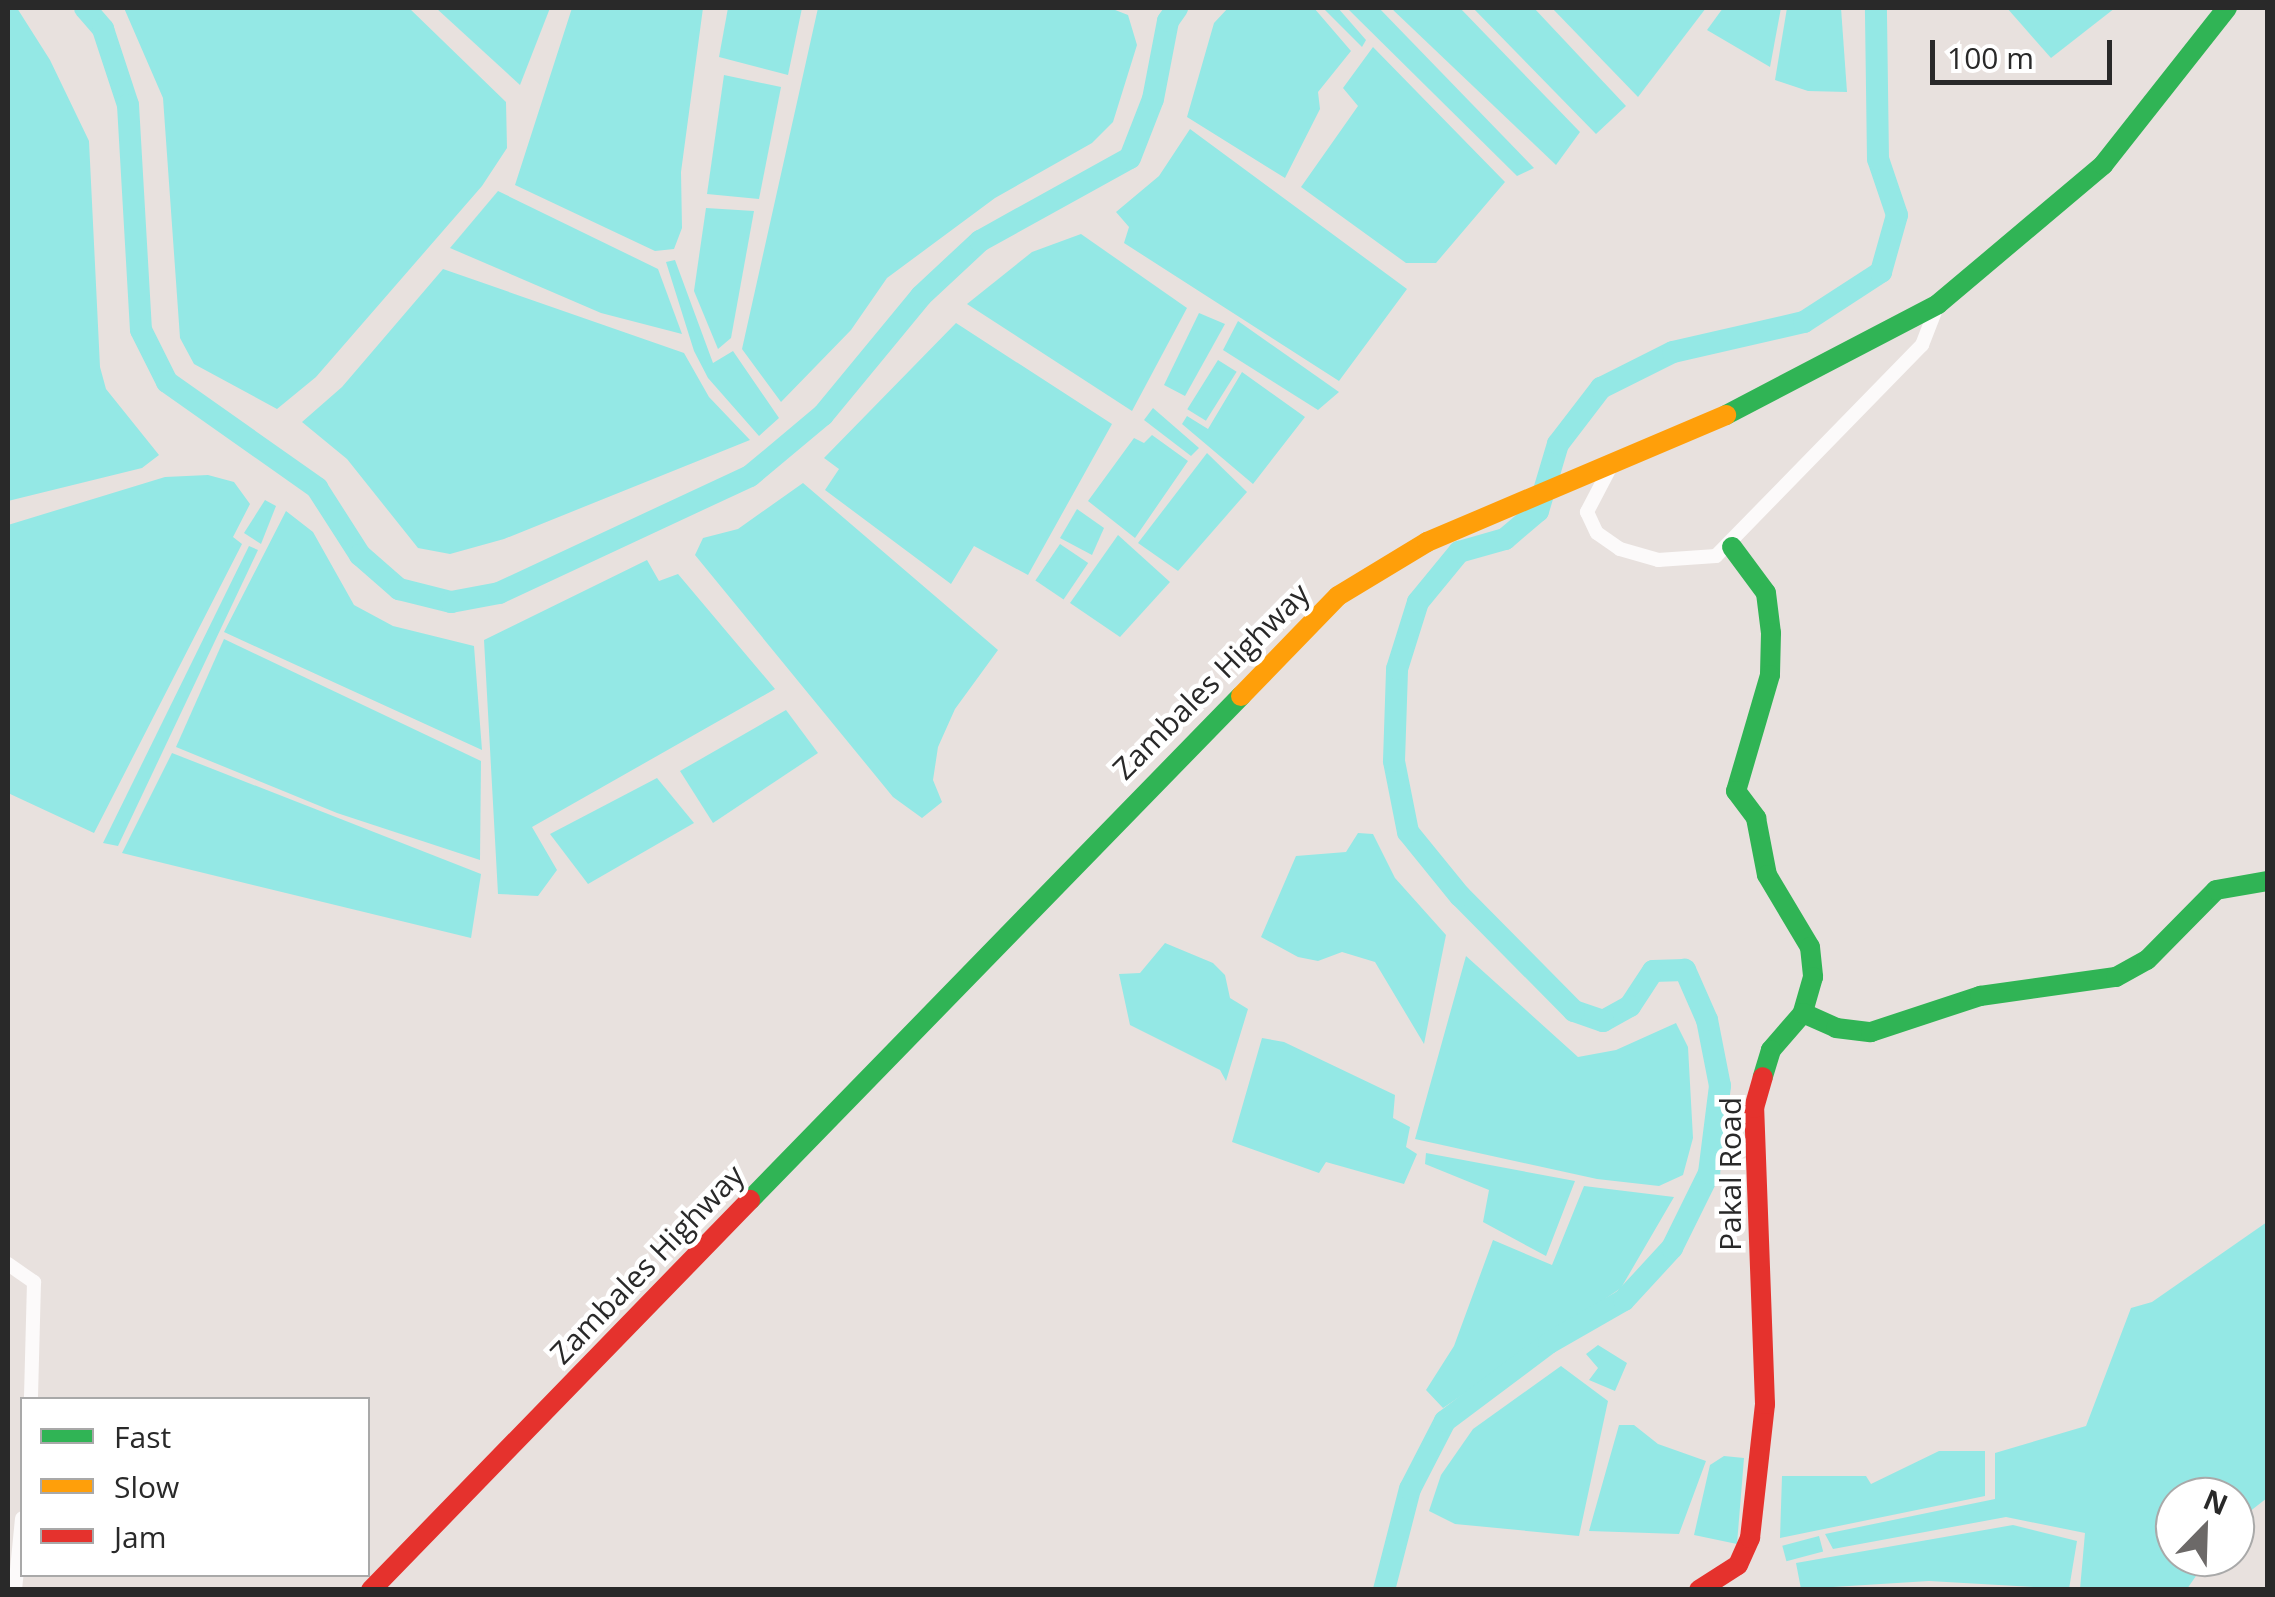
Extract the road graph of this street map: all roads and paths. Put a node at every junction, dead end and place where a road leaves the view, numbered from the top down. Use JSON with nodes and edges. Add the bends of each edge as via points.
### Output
{"nodes":[{"id":1,"x":2227,"y":8,"type":"edge"},
{"id":2,"x":1938,"y":304,"type":"junction"},
{"id":3,"x":1616,"y":458,"type":"junction"},
{"id":4,"x":1732,"y":547,"type":"junction"},
{"id":5,"x":2268,"y":881,"type":"edge"},
{"id":6,"x":1803,"y":1013,"type":"junction"},
{"id":7,"x":8,"y":1264,"type":"edge"},
{"id":8,"x":31,"y":1397,"type":"edge"},
{"id":9,"x":20,"y":1539,"type":"edge"},
{"id":10,"x":15,"y":1590,"type":"edge"},
{"id":11,"x":371,"y":1590,"type":"edge"},
{"id":12,"x":1698,"y":1590,"type":"edge"}],
"edges":[{"from":1,"to":2,"type":"main road","name":"Zambales Highway","via":[[2104,165]]},
{"from":2,"to":3,"type":"main road","name":"Zambales Highway","via":[[1779,392]]},
{"from":2,"to":4,"type":"street","via":[[1922,345]]},
{"from":3,"to":4,"type":"street","via":[[1587,512],[1591,528],[1606,541],[1674,562],[1702,562]]},
{"from":3,"to":11,"type":"main road","name":"Zambales Highway","via":[[1381,566],[1297,634]]},
{"from":4,"to":6,"type":"main road","via":[[1766,593],[1772,633],[1770,675],[1736,791],[1756,818],[1768,875],[1813,955]]},
{"from":5,"to":6,"type":"main road","via":[[2201,899],[2148,960],[2116,976],[1980,996],[1871,1032],[1836,1028]]},
{"from":6,"to":12,"type":"main road","name":"Pakal Road","via":[[1770,1050],[1754,1108],[1765,1404],[1750,1538],[1738,1565]]},
{"from":7,"to":8,"type":"street","via":[[34,1282]]},
{"from":9,"to":10,"type":"street"}]}
